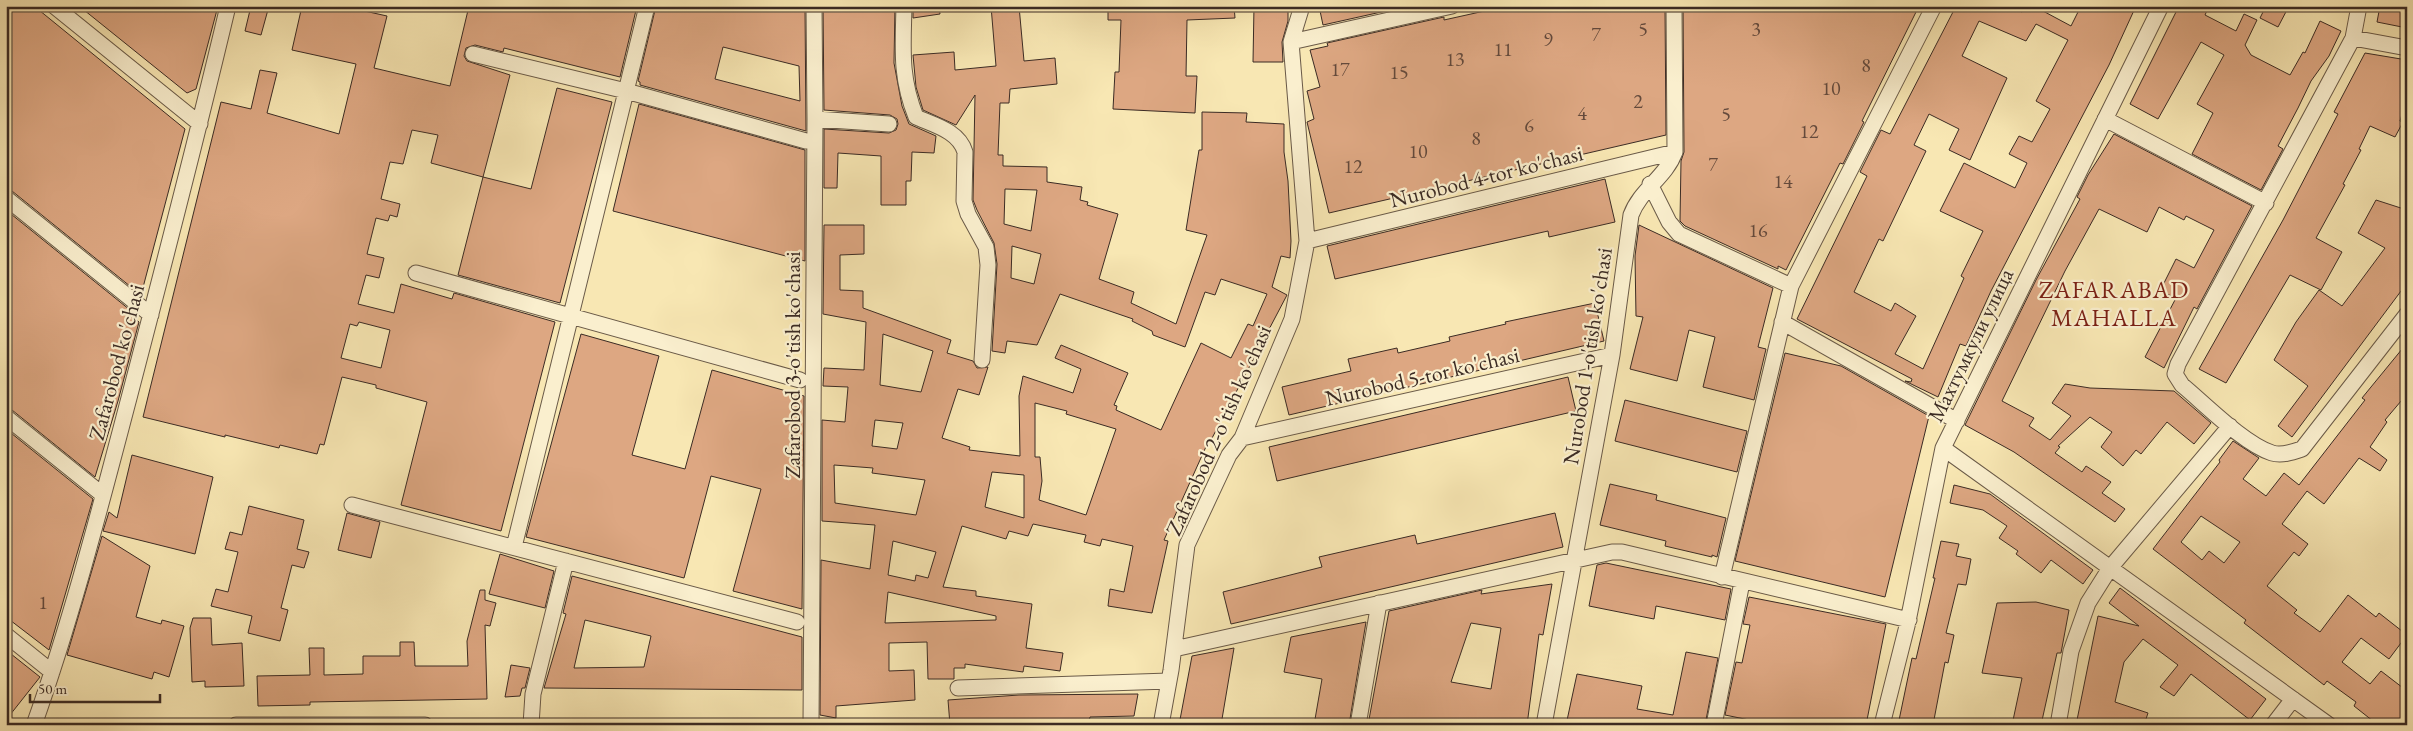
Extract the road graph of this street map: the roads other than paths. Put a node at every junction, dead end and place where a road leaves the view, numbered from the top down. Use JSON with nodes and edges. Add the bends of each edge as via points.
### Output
{"nodes":[{"id":1,"x":54,"y":6,"type":"edge"},
{"id":2,"x":228,"y":6,"type":"edge"},
{"id":3,"x":647,"y":6,"type":"edge"},
{"id":4,"x":814,"y":6,"type":"edge"},
{"id":5,"x":904,"y":6,"type":"edge"},
{"id":6,"x":1302,"y":6,"type":"edge"},
{"id":7,"x":1452,"y":6,"type":"edge"},
{"id":8,"x":1674,"y":6,"type":"edge"},
{"id":9,"x":1934,"y":6,"type":"edge"},
{"id":10,"x":2161,"y":6,"type":"edge"},
{"id":11,"x":2359,"y":6,"type":"edge"},
{"id":12,"x":2353,"y":38,"type":"junction"},
{"id":13,"x":1292,"y":42,"type":"junction"},
{"id":14,"x":2407,"y":48,"type":"edge"},
{"id":15,"x":473,"y":54,"type":"dead end"},
{"id":16,"x":626,"y":91,"type":"junction"},
{"id":17,"x":2105,"y":119,"type":"junction"},
{"id":18,"x":815,"y":120,"type":"junction"},
{"id":19,"x":200,"y":124,"type":"junction"},
{"id":20,"x":889,"y":124,"type":"dead end"},
{"id":21,"x":806,"y":141,"type":"dead end"},
{"id":22,"x":1675,"y":152,"type":"junction"},
{"id":23,"x":1650,"y":184,"type":"junction"},
{"id":24,"x":6,"y":198,"type":"edge"},
{"id":25,"x":2266,"y":203,"type":"junction"},
{"id":26,"x":1307,"y":241,"type":"junction"},
{"id":27,"x":416,"y":273,"type":"dead end"},
{"id":28,"x":1792,"y":286,"type":"junction"},
{"id":29,"x":2407,"y":314,"type":"edge"},
{"id":30,"x":151,"y":315,"type":"junction"},
{"id":31,"x":571,"y":315,"type":"junction"},
{"id":32,"x":1782,"y":322,"type":"junction"},
{"id":33,"x":1612,"y":355,"type":"junction"},
{"id":34,"x":982,"y":360,"type":"dead end"},
{"id":35,"x":800,"y":380,"type":"dead end"},
{"id":36,"x":6,"y":417,"type":"edge"},
{"id":37,"x":1957,"y":421,"type":"junction"},
{"id":38,"x":2230,"y":426,"type":"junction"},
{"id":39,"x":1242,"y":438,"type":"junction"},
{"id":40,"x":1943,"y":448,"type":"junction"},
{"id":41,"x":103,"y":495,"type":"junction"},
{"id":42,"x":352,"y":505,"type":"dead end"},
{"id":43,"x":514,"y":547,"type":"junction"},
{"id":44,"x":1574,"y":560,"type":"junction"},
{"id":45,"x":566,"y":561,"type":"junction"},
{"id":46,"x":2110,"y":568,"type":"junction"},
{"id":47,"x":1722,"y":577,"type":"junction"},
{"id":48,"x":1742,"y":582,"type":"junction"},
{"id":49,"x":1379,"y":602,"type":"junction"},
{"id":50,"x":1909,"y":620,"type":"junction"},
{"id":51,"x":797,"y":622,"type":"dead end"},
{"id":52,"x":6,"y":635,"type":"edge"},
{"id":53,"x":1174,"y":649,"type":"junction"},
{"id":54,"x":52,"y":672,"type":"junction"},
{"id":55,"x":1169,"y":681,"type":"junction"},
{"id":56,"x":958,"y":688,"type":"dead end"},
{"id":57,"x":2293,"y":699,"type":"junction"},
{"id":58,"x":334,"y":724,"type":"edge"},
{"id":59,"x":34,"y":725,"type":"edge"},
{"id":60,"x":236,"y":725,"type":"edge"},
{"id":61,"x":425,"y":725,"type":"edge"},
{"id":62,"x":531,"y":725,"type":"edge"},
{"id":63,"x":811,"y":725,"type":"edge"},
{"id":64,"x":1162,"y":725,"type":"edge"},
{"id":65,"x":1358,"y":725,"type":"edge"},
{"id":66,"x":1544,"y":725,"type":"edge"},
{"id":67,"x":1714,"y":725,"type":"edge"},
{"id":68,"x":1882,"y":725,"type":"edge"},
{"id":69,"x":2058,"y":725,"type":"edge"},
{"id":70,"x":2273,"y":725,"type":"edge"},
{"id":71,"x":2329,"y":725,"type":"edge"}],
"edges":[{"from":1,"to":19,"type":"street"},
{"from":2,"to":19,"type":"street","name":"Zafarobod ko'chasi"},
{"from":3,"to":16,"type":"street"},
{"from":4,"to":18,"type":"street","name":"Zafarobod 3-o'tish ko'chasi"},
{"from":5,"to":34,"type":"street","via":[[903,53],[907,94],[916,117],[945,129],[963,144],[965,206],[986,247],[988,265]]},
{"from":6,"to":13,"type":"street","name":"Zafarobod 2-o'tish ko'chasi"},
{"from":7,"to":13,"type":"street"},
{"from":8,"to":22,"type":"street"},
{"from":9,"to":28,"type":"street"},
{"from":10,"to":17,"type":"street","name":"Махтумкули улица"},
{"from":11,"to":12,"type":"street"},
{"from":12,"to":14,"type":"street"},
{"from":12,"to":25,"type":"street"},
{"from":13,"to":26,"type":"street","name":"Zafarobod 2-o'tish ko'chasi"},
{"from":15,"to":16,"type":"street"},
{"from":16,"to":21,"type":"street"},
{"from":16,"to":31,"type":"street"},
{"from":17,"to":25,"type":"street"},
{"from":17,"to":37,"type":"street","name":"Махтумкули улица"},
{"from":18,"to":20,"type":"street"},
{"from":18,"to":63,"type":"street","name":"Zafarobod 3-o'tish ko'chasi"},
{"from":19,"to":30,"type":"street","name":"Zafarobod ko'chasi"},
{"from":22,"to":23,"type":"street","name":"Nurobod 1-o'tish ko'chasi","via":[[1671,164]]},
{"from":22,"to":26,"type":"street","name":"Nurobod 4-tor ko'chasi"},
{"from":23,"to":28,"type":"street","via":[[1669,222],[1679,234]]},
{"from":23,"to":33,"type":"street","name":"Nurobod 1-o'tish ko'chasi","via":[[1635,202],[1631,215]]},
{"from":24,"to":30,"type":"street"},
{"from":25,"to":38,"type":"street","via":[[2175,374],[2182,385]]},
{"from":26,"to":39,"type":"street","name":"Zafarobod 2-o'tish ko'chasi","via":[[1292,319]]},
{"from":27,"to":31,"type":"street"},
{"from":28,"to":32,"type":"street"},
{"from":29,"to":38,"type":"street","via":[[2302,448],[2290,453],[2272,453]]},
{"from":30,"to":41,"type":"street","name":"Zafarobod ko'chasi"},
{"from":31,"to":35,"type":"street"},
{"from":31,"to":43,"type":"street"},
{"from":32,"to":37,"type":"street"},
{"from":32,"to":47,"type":"street"},
{"from":33,"to":39,"type":"street","name":"Nurobod 5-tor ko'chasi"},
{"from":33,"to":44,"type":"street","name":"Nurobod 1-o'tish ko'chasi"},
{"from":36,"to":41,"type":"street"},
{"from":37,"to":40,"type":"street","name":"Махтумкули улица"},
{"from":38,"to":46,"type":"street"},
{"from":39,"to":53,"type":"street","name":"Zafarobod 2-o'tish ko'chasi","via":[[1229,455],[1186,546]]},
{"from":40,"to":46,"type":"street"},
{"from":40,"to":50,"type":"street","name":"Махтумкули улица"},
{"from":41,"to":54,"type":"street","name":"Zafarobod ko'chasi"},
{"from":42,"to":43,"type":"street"},
{"from":43,"to":45,"type":"street"},
{"from":44,"to":47,"type":"street","via":[[1622,552]]},
{"from":44,"to":49,"type":"street"},
{"from":44,"to":66,"type":"street","name":"Nurobod 1-o'tish ko'chasi"},
{"from":45,"to":51,"type":"street"},
{"from":45,"to":62,"type":"street","via":[[533,694]]},
{"from":46,"to":57,"type":"street"},
{"from":46,"to":69,"type":"street","via":[[2088,604],[2071,651]]},
{"from":47,"to":48,"type":"street"},
{"from":48,"to":50,"type":"street"},
{"from":48,"to":67,"type":"street"},
{"from":49,"to":53,"type":"street"},
{"from":49,"to":65,"type":"street"},
{"from":50,"to":68,"type":"street","name":"Махтумкули улица"},
{"from":52,"to":54,"type":"street"},
{"from":53,"to":55,"type":"street","name":"Zafarobod 2-o'tish ko'chasi"},
{"from":54,"to":59,"type":"street","name":"Zafarobod ko'chasi"},
{"from":55,"to":56,"type":"street"},
{"from":55,"to":64,"type":"street","name":"Zafarobod 2-o'tish ko'chasi"},
{"from":57,"to":70,"type":"street"},
{"from":57,"to":71,"type":"street"},
{"from":58,"to":60,"type":"street"},
{"from":58,"to":61,"type":"street"}]}
